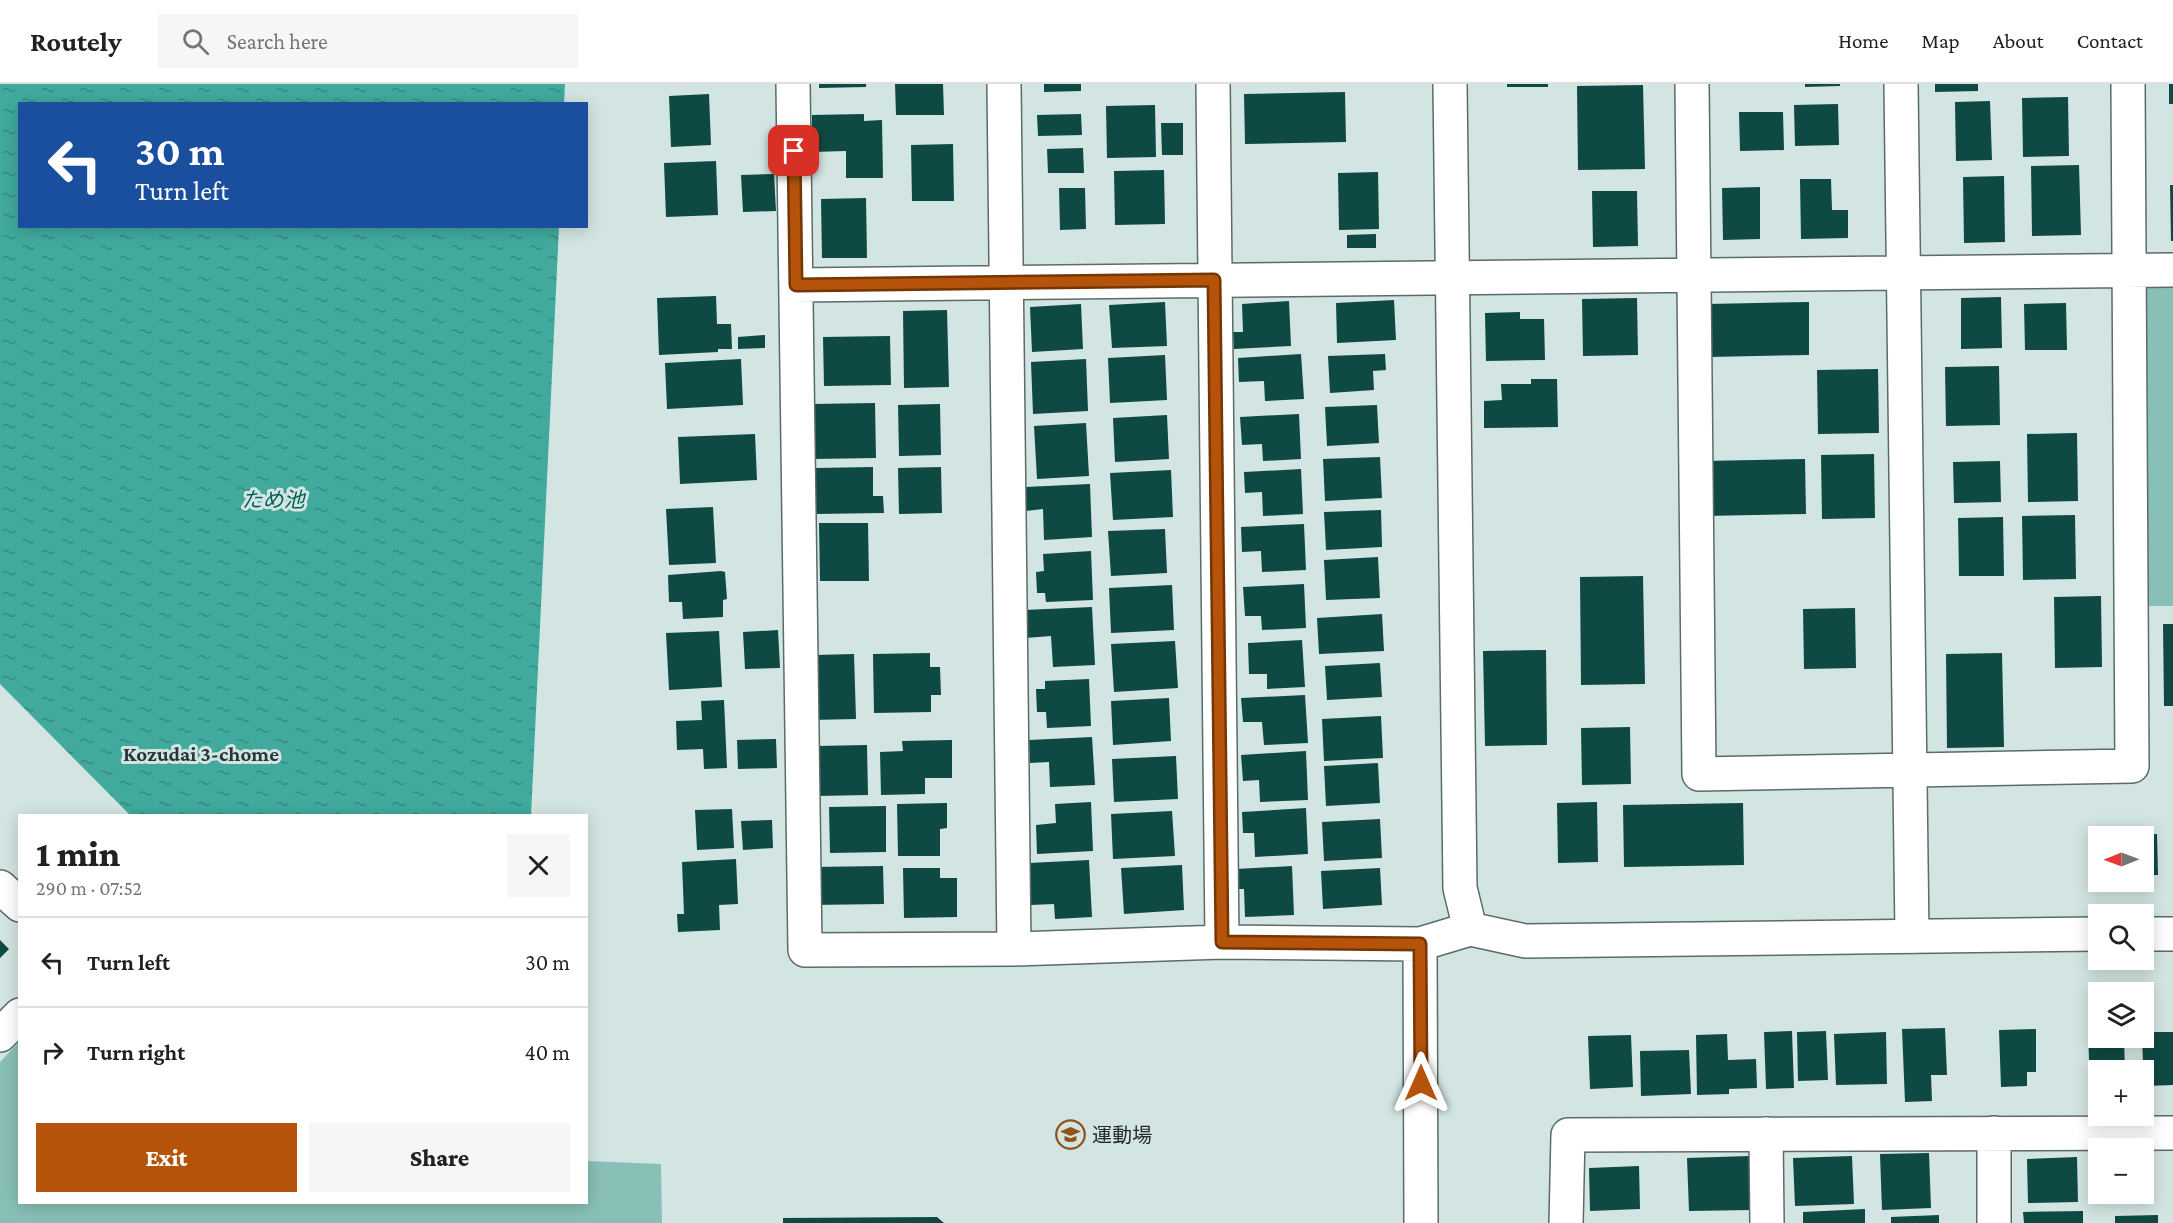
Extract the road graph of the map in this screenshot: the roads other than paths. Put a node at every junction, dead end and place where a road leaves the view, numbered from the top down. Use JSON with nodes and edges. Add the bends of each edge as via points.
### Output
{"nodes":[{"id":1,"x":794,"y":84,"type":"edge"},
{"id":2,"x":1004,"y":84,"type":"edge"},
{"id":3,"x":1213,"y":84,"type":"edge"},
{"id":4,"x":1450,"y":84,"type":"edge"},
{"id":5,"x":1692,"y":84,"type":"edge"},
{"id":6,"x":1901,"y":84,"type":"edge"},
{"id":7,"x":2128,"y":84,"type":"edge"},
{"id":8,"x":2129,"y":270,"type":"junction"},
{"id":9,"x":2173,"y":270,"type":"edge"},
{"id":10,"x":1904,"y":273,"type":"junction"},
{"id":11,"x":1694,"y":275,"type":"junction"},
{"id":12,"x":1453,"y":277,"type":"junction"},
{"id":13,"x":1214,"y":280,"type":"junction"},
{"id":14,"x":1008,"y":283,"type":"junction"},
{"id":15,"x":796,"y":285,"type":"junction"},
{"id":16,"x":1910,"y":770,"type":"junction"},
{"id":17,"x":0,"y":886,"type":"edge"},
{"id":18,"x":18,"y":903,"type":"edge"},
{"id":19,"x":1470,"y":929,"type":"junction"},
{"id":20,"x":2088,"y":934,"type":"edge"},
{"id":21,"x":2154,"y":934,"type":"edge"},
{"id":22,"x":2173,"y":934,"type":"edge"},
{"id":23,"x":1912,"y":936,"type":"junction"},
{"id":24,"x":1222,"y":942,"type":"junction"},
{"id":25,"x":1420,"y":944,"type":"junction"},
{"id":26,"x":1014,"y":949,"type":"junction"},
{"id":27,"x":18,"y":1017,"type":"edge"},
{"id":28,"x":0,"y":1035,"type":"edge"},
{"id":29,"x":1994,"y":1133,"type":"junction"},
{"id":30,"x":2173,"y":1133,"type":"edge"},
{"id":31,"x":1766,"y":1134,"type":"junction"},
{"id":32,"x":1421,"y":1223,"type":"edge"},
{"id":33,"x":1566,"y":1223,"type":"edge"},
{"id":34,"x":1767,"y":1223,"type":"edge"},
{"id":35,"x":1994,"y":1223,"type":"edge"}],
"edges":[{"from":1,"to":15,"type":"street"},
{"from":2,"to":14,"type":"street"},
{"from":3,"to":13,"type":"street"},
{"from":4,"to":12,"type":"street"},
{"from":5,"to":11,"type":"street"},
{"from":6,"to":10,"type":"street"},
{"from":7,"to":8,"type":"street"},
{"from":8,"to":9,"type":"street"},
{"from":8,"to":10,"type":"street"},
{"from":8,"to":16,"type":"street","via":[[2132,766]]},
{"from":10,"to":11,"type":"street"},
{"from":10,"to":16,"type":"street"},
{"from":11,"to":12,"type":"street"},
{"from":11,"to":16,"type":"street","via":[[1699,774]]},
{"from":12,"to":13,"type":"street"},
{"from":12,"to":19,"type":"street","via":[[1460,888]]},
{"from":13,"to":14,"type":"street"},
{"from":13,"to":24,"type":"street"},
{"from":14,"to":15,"type":"street"},
{"from":14,"to":26,"type":"street"},
{"from":15,"to":26,"type":"street","via":[[805,950]]},
{"from":16,"to":23,"type":"street"},
{"from":17,"to":18,"type":"street"},
{"from":19,"to":23,"type":"street","via":[[1525,941]]},
{"from":19,"to":25,"type":"street"},
{"from":20,"to":23,"type":"street"},
{"from":21,"to":22,"type":"street"},
{"from":24,"to":25,"type":"street"},
{"from":24,"to":26,"type":"street"},
{"from":25,"to":32,"type":"street"},
{"from":27,"to":28,"type":"street"},
{"from":29,"to":30,"type":"street"},
{"from":29,"to":31,"type":"street"},
{"from":29,"to":35,"type":"street"},
{"from":31,"to":33,"type":"street","via":[[1568,1135]]},
{"from":31,"to":34,"type":"street"}]}
